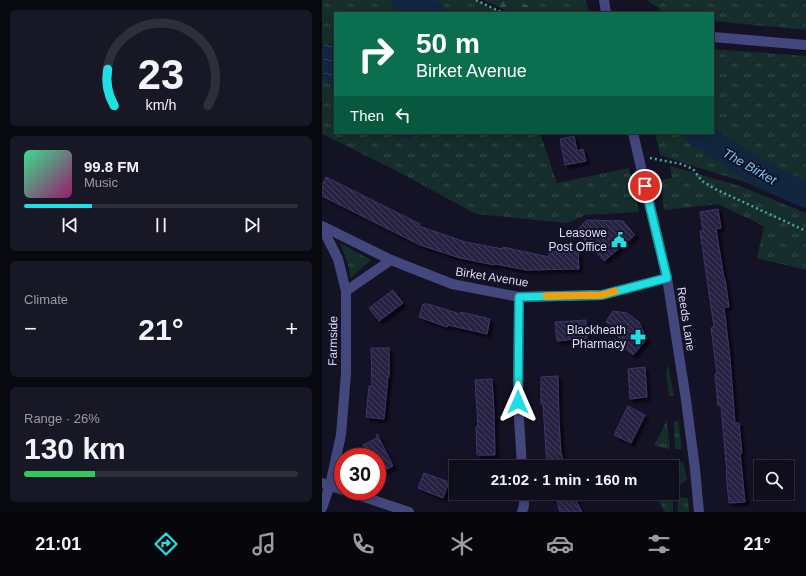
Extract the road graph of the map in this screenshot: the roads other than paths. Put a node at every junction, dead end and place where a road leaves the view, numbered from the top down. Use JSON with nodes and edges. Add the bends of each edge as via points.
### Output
{"nodes":[{"id":1,"x":604,"y":0,"type":"edge"},
{"id":2,"x":606,"y":12,"type":"edge"},
{"id":3,"x":714,"y":37,"type":"edge"},
{"id":4,"x":806,"y":45,"type":"edge"},
{"id":5,"x":633,"y":134,"type":"edge"},
{"id":6,"x":322,"y":227,"type":"edge"},
{"id":7,"x":390,"y":260,"type":"junction"},
{"id":8,"x":667,"y":278,"type":"junction"},
{"id":9,"x":346,"y":292,"type":"junction"},
{"id":10,"x":519,"y":297,"type":"junction"},
{"id":11,"x":522,"y":460,"type":"edge"},
{"id":12,"x":326,"y":484,"type":"edge"},
{"id":13,"x":373,"y":500,"type":"edge"},
{"id":14,"x":524,"y":500,"type":"edge"},
{"id":15,"x":322,"y":508,"type":"edge"},
{"id":16,"x":410,"y":512,"type":"edge"},
{"id":17,"x":522,"y":512,"type":"edge"},
{"id":18,"x":699,"y":512,"type":"edge"}],
"edges":[{"from":1,"to":2,"type":"street"},
{"from":3,"to":4,"type":"street"},
{"from":5,"to":8,"type":"street","name":"Reeds Lane"},
{"from":6,"to":7,"type":"street","name":"Birket Avenue"},
{"from":6,"to":9,"type":"street","name":"Farmside","via":[[338,259]]},
{"from":7,"to":9,"type":"street"},
{"from":7,"to":10,"type":"street","name":"Birket Avenue","via":[[452,284]]},
{"from":8,"to":10,"type":"street","name":"Birket Avenue","via":[[602,295]]},
{"from":8,"to":18,"type":"street","name":"Reeds Lane","via":[[686,400]]},
{"from":9,"to":12,"type":"street","name":"Farmside","via":[[346,373],[341,435]]},
{"from":10,"to":11,"type":"street","via":[[518,402]]},
{"from":12,"to":15,"type":"street","name":"Farmside"},
{"from":13,"to":16,"type":"street"},
{"from":14,"to":17,"type":"street"}]}
